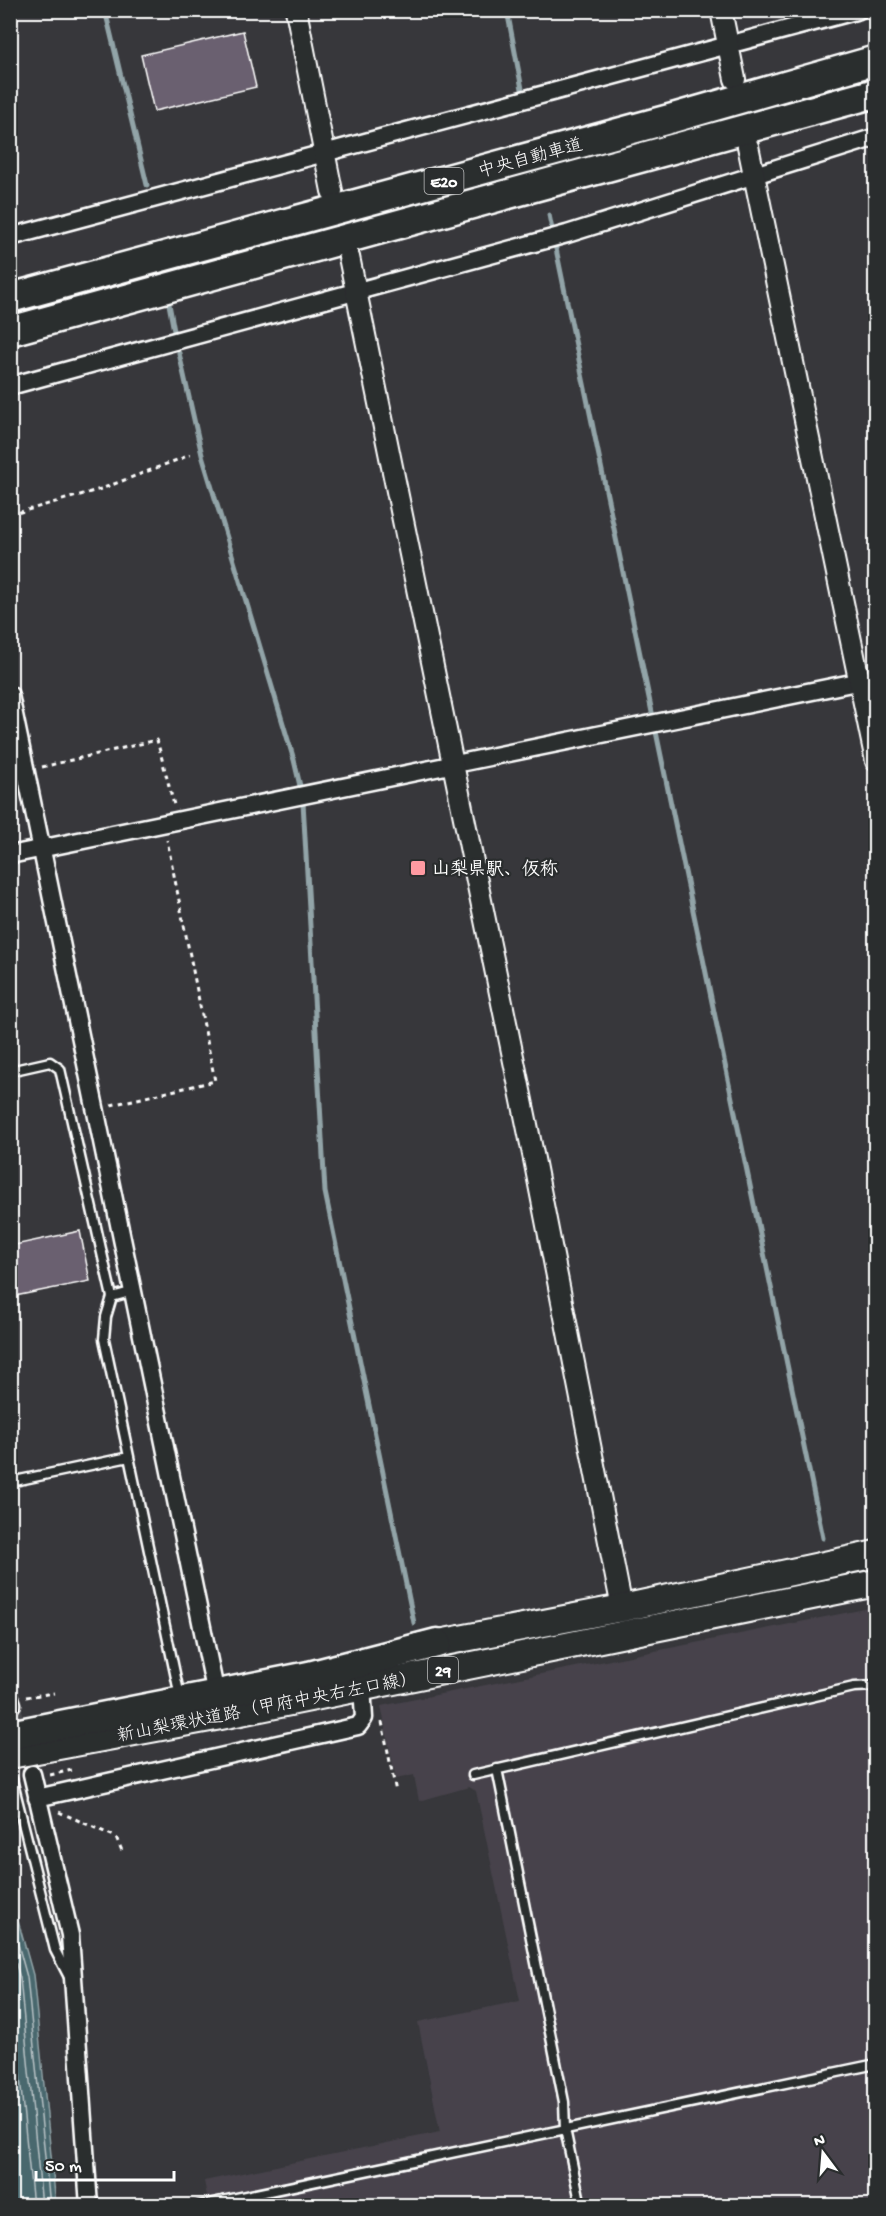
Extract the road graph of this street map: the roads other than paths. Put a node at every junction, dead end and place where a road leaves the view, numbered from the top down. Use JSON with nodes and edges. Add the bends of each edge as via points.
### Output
{"nodes":[{"id":1,"x":296,"y":10,"type":"edge"},
{"id":2,"x":721,"y":10,"type":"edge"},
{"id":3,"x":859,"y":10,"type":"edge"},
{"id":4,"x":728,"y":46,"type":"junction"},
{"id":5,"x":876,"y":60,"type":"edge"},
{"id":6,"x":735,"y":79,"type":"dead end"},
{"id":7,"x":876,"y":93,"type":"edge"},
{"id":8,"x":876,"y":137,"type":"edge"},
{"id":9,"x":748,"y":146,"type":"dead end"},
{"id":10,"x":324,"y":154,"type":"junction"},
{"id":11,"x":754,"y":173,"type":"junction"},
{"id":12,"x":332,"y":191,"type":"dead end"},
{"id":13,"x":10,"y":237,"type":"edge"},
{"id":14,"x":349,"y":257,"type":"dead end"},
{"id":15,"x":355,"y":290,"type":"junction"},
{"id":16,"x":10,"y":298,"type":"edge"},
{"id":17,"x":10,"y":331,"type":"edge"},
{"id":18,"x":10,"y":386,"type":"edge"},
{"id":19,"x":867,"y":680,"type":"edge"},
{"id":20,"x":10,"y":695,"type":"edge"},
{"id":21,"x":876,"y":761,"type":"edge"},
{"id":22,"x":452,"y":764,"type":"junction"},
{"id":23,"x":42,"y":848,"type":"junction"},
{"id":24,"x":10,"y":855,"type":"edge"},
{"id":25,"x":10,"y":1071,"type":"edge"},
{"id":26,"x":134,"y":1291,"type":"junction"},
{"id":27,"x":112,"y":1297,"type":"junction"},
{"id":28,"x":129,"y":1457,"type":"junction"},
{"id":29,"x":10,"y":1482,"type":"edge"},
{"id":30,"x":876,"y":1554,"type":"edge"},
{"id":31,"x":876,"y":1583,"type":"edge"},
{"id":32,"x":622,"y":1608,"type":"junction"},
{"id":33,"x":437,"y":1643,"type":"junction"},
{"id":34,"x":214,"y":1685,"type":"junction"},
{"id":35,"x":363,"y":1686,"type":"junction"},
{"id":36,"x":876,"y":1686,"type":"edge"},
{"id":37,"x":179,"y":1692,"type":"junction"},
{"id":38,"x":13,"y":1705,"type":"edge"},
{"id":39,"x":10,"y":1735,"type":"edge"},
{"id":40,"x":11,"y":1767,"type":"edge"},
{"id":41,"x":497,"y":1769,"type":"junction"},
{"id":42,"x":37,"y":1775,"type":"road end"},
{"id":43,"x":473,"y":1775,"type":"dead end"},
{"id":44,"x":38,"y":1798,"type":"junction"},
{"id":45,"x":75,"y":1988,"type":"junction"},
{"id":46,"x":876,"y":2064,"type":"edge"},
{"id":47,"x":565,"y":2129,"type":"junction"},
{"id":48,"x":89,"y":2205,"type":"edge"},
{"id":49,"x":198,"y":2205,"type":"edge"},
{"id":50,"x":581,"y":2205,"type":"edge"}],
"edges":[{"from":1,"to":10,"type":"street"},
{"from":2,"to":4,"type":"street"},
{"from":3,"to":4,"type":"street"},
{"from":4,"to":6,"type":"street"},
{"from":4,"to":10,"type":"street"},
{"from":5,"to":16,"type":"highway","name":"中央自動車道","number":"E20"},
{"from":7,"to":17,"type":"highway","name":"中央自動車道","number":"E20"},
{"from":8,"to":11,"type":"street"},
{"from":9,"to":11,"type":"street"},
{"from":10,"to":12,"type":"street"},
{"from":10,"to":13,"type":"street"},
{"from":11,"to":15,"type":"street","via":[[567,234]]},
{"from":11,"to":19,"type":"street"},
{"from":14,"to":15,"type":"street"},
{"from":15,"to":18,"type":"street"},
{"from":15,"to":22,"type":"street"},
{"from":19,"to":21,"type":"street"},
{"from":19,"to":22,"type":"street"},
{"from":20,"to":23,"type":"street"},
{"from":22,"to":23,"type":"street"},
{"from":22,"to":32,"type":"street"},
{"from":23,"to":24,"type":"street"},
{"from":23,"to":26,"type":"street"},
{"from":25,"to":27,"type":"lane","via":[[50,1062],[60,1069]]},
{"from":26,"to":27,"type":"lane"},
{"from":26,"to":34,"type":"street"},
{"from":27,"to":28,"type":"lane","via":[[105,1317],[104,1339]]},
{"from":28,"to":29,"type":"lane"},
{"from":28,"to":37,"type":"lane"},
{"from":30,"to":32,"type":"main road","number":"29"},
{"from":31,"to":35,"type":"main road","name":"新山梨環状道路（甲府中央右左口線）","number":"29"},
{"from":32,"to":33,"type":"main road","number":"29"},
{"from":33,"to":34,"type":"main road"},
{"from":33,"to":39,"type":"highway","via":[[264,1685]]},
{"from":34,"to":37,"type":"main road"},
{"from":35,"to":40,"type":"main road","name":"新山梨環状道路（甲府中央右左口線）","number":"29"},
{"from":35,"to":44,"type":"street","via":[[364,1718],[358,1726]]},
{"from":36,"to":41,"type":"lane","via":[[854,1687]]},
{"from":37,"to":38,"type":"main road"},
{"from":40,"to":45,"type":"lane","via":[[55,1950]]},
{"from":41,"to":43,"type":"lane"},
{"from":41,"to":47,"type":"lane","via":[[564,2102]]},
{"from":42,"to":44,"type":"street"},
{"from":44,"to":45,"type":"street","via":[[70,1935]]},
{"from":45,"to":48,"type":"street"},
{"from":46,"to":47,"type":"lane"},
{"from":47,"to":49,"type":"lane"},
{"from":47,"to":50,"type":"lane"}]}
